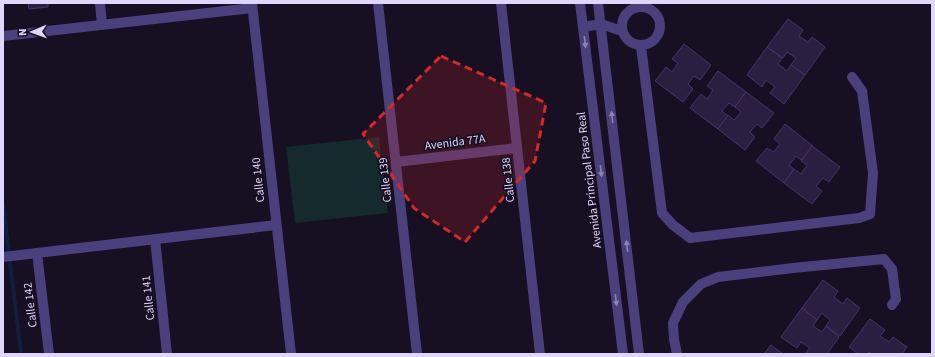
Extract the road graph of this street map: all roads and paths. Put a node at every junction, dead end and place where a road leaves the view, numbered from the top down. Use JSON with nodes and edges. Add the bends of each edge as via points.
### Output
{"nodes":[{"id":1,"x":100,"y":3,"type":"edge"},
{"id":2,"x":378,"y":3,"type":"edge"},
{"id":3,"x":501,"y":3,"type":"edge"},
{"id":4,"x":580,"y":3,"type":"edge"},
{"id":5,"x":598,"y":3,"type":"edge"},
{"id":6,"x":639,"y":5,"type":"edge"},
{"id":7,"x":252,"y":6,"type":"edge"},
{"id":8,"x":601,"y":24,"type":"junction"},
{"id":9,"x":102,"y":25,"type":"junction"},
{"id":10,"x":583,"y":27,"type":"junction"},
{"id":11,"x":622,"y":31,"type":"junction"},
{"id":12,"x":3,"y":36,"type":"edge"},
{"id":13,"x":641,"y":46,"type":"junction"},
{"id":14,"x":852,"y":77,"type":"dead end"},
{"id":15,"x":517,"y":148,"type":"junction"},
{"id":16,"x":396,"y":162,"type":"junction"},
{"id":17,"x":276,"y":225,"type":"junction"},
{"id":18,"x":155,"y":239,"type":"junction"},
{"id":19,"x":37,"y":252,"type":"junction"},
{"id":20,"x":3,"y":256,"type":"edge"},
{"id":21,"x":892,"y":305,"type":"dead end"},
{"id":22,"x":49,"y":354,"type":"edge"},
{"id":23,"x":167,"y":354,"type":"edge"},
{"id":24,"x":291,"y":354,"type":"edge"},
{"id":25,"x":417,"y":354,"type":"edge"},
{"id":26,"x":540,"y":354,"type":"edge"},
{"id":27,"x":623,"y":354,"type":"edge"},
{"id":28,"x":639,"y":354,"type":"edge"},
{"id":29,"x":677,"y":354,"type":"edge"}],
"edges":[{"from":1,"to":9,"type":"street"},
{"from":2,"to":16,"type":"street","name":"Calle 139"},
{"from":3,"to":15,"type":"street","name":"Calle 138"},
{"from":4,"to":10,"type":"street","name":"Avenida Principal Paso Real"},
{"from":5,"to":8,"type":"street"},
{"from":6,"to":11,"type":"street","via":[[627,12]]},
{"from":6,"to":13,"type":"street","via":[[657,14],[661,26],[657,38]]},
{"from":7,"to":9,"type":"street"},
{"from":7,"to":17,"type":"street","name":"Calle 140"},
{"from":8,"to":10,"type":"street"},
{"from":8,"to":11,"type":"street"},
{"from":28,"to":8,"type":"street","one_way":true},
{"from":9,"to":12,"type":"street"},
{"from":10,"to":27,"type":"street","name":"Avenida Principal Paso Real","one_way":true},
{"from":11,"to":13,"type":"street","via":[[629,42]]},
{"from":13,"to":14,"type":"street","via":[[662,213],[690,238],[859,218],[870,214],[872,165],[862,91]]},
{"from":15,"to":16,"type":"street","name":"Avenida 77A"},
{"from":15,"to":26,"type":"street","name":"Calle 138"},
{"from":16,"to":25,"type":"street","name":"Calle 139"},
{"from":17,"to":18,"type":"street"},
{"from":17,"to":24,"type":"street","name":"Calle 140"},
{"from":18,"to":19,"type":"street"},
{"from":18,"to":23,"type":"street","name":"Calle 141"},
{"from":19,"to":20,"type":"street"},
{"from":19,"to":22,"type":"street","name":"Calle 142"},
{"from":21,"to":29,"type":"street","via":[[896,299],[892,269],[884,259],[718,277],[701,284],[683,302],[673,323]]}]}
